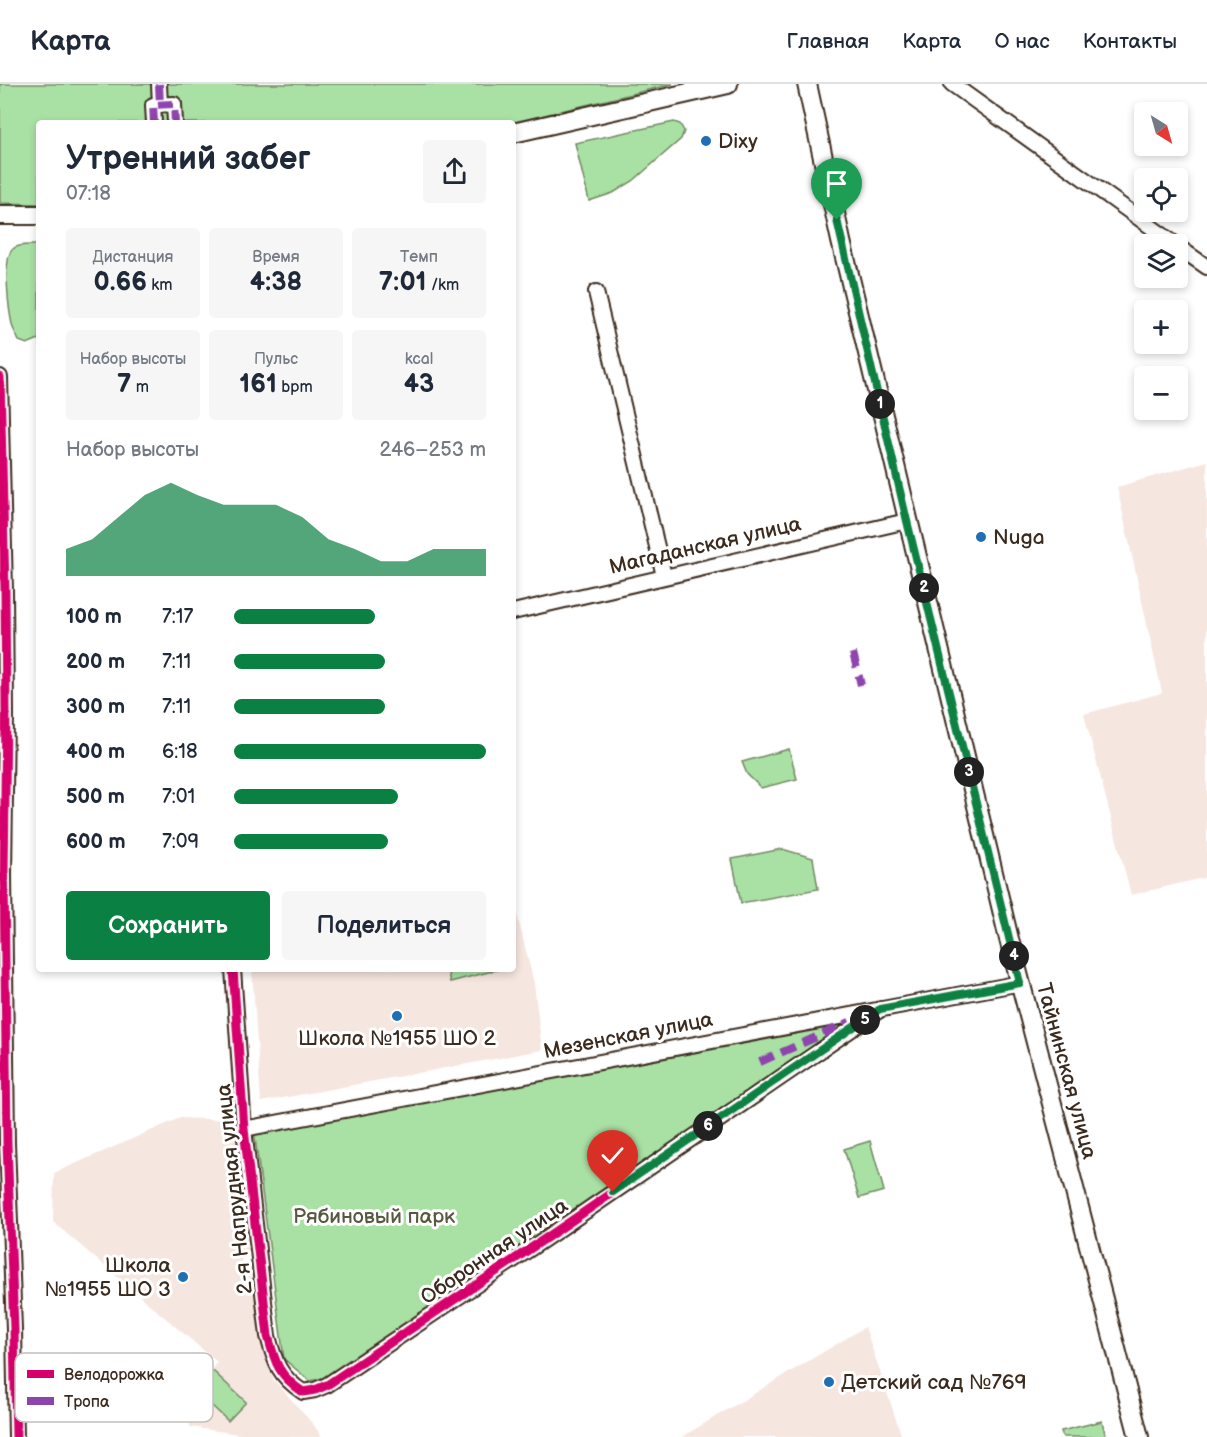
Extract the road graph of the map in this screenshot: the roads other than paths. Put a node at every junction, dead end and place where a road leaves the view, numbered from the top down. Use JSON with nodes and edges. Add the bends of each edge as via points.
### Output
{"nodes":[{"id":1,"x":159,"y":84,"type":"edge"},
{"id":2,"x":728,"y":84,"type":"edge"},
{"id":3,"x":807,"y":84,"type":"edge"},
{"id":4,"x":952,"y":84,"type":"edge"},
{"id":5,"x":160,"y":105,"type":"junction"},
{"id":6,"x":154,"y":120,"type":"edge"},
{"id":7,"x":175,"y":120,"type":"edge"},
{"id":8,"x":516,"y":132,"type":"edge"},
{"id":9,"x":0,"y":215,"type":"edge"},
{"id":10,"x":36,"y":215,"type":"edge"},
{"id":11,"x":1159,"y":234,"type":"edge"},
{"id":12,"x":1188,"y":254,"type":"edge"},
{"id":13,"x":1207,"y":267,"type":"edge"},
{"id":14,"x":596,"y":292,"type":"dead end"},
{"id":15,"x":0,"y":377,"type":"edge"},
{"id":16,"x":907,"y":521,"type":"junction"},
{"id":17,"x":664,"y":576,"type":"junction"},
{"id":18,"x":516,"y":611,"type":"edge"},
{"id":19,"x":232,"y":972,"type":"edge"},
{"id":20,"x":1020,"y":983,"type":"junction"},
{"id":21,"x":880,"y":1009,"type":"junction"},
{"id":22,"x":244,"y":1129,"type":"junction"},
{"id":23,"x":15,"y":1383,"type":"edge"},
{"id":24,"x":303,"y":1392,"type":"joint"},
{"id":25,"x":16,"y":1422,"type":"edge"},
{"id":26,"x":16,"y":1437,"type":"edge"},
{"id":27,"x":1138,"y":1437,"type":"edge"}],
"edges":[{"from":1,"to":5,"type":"street"},
{"from":2,"to":8,"type":"main road"},
{"from":3,"to":16,"type":"main road","name":"Тайнинская улица"},
{"from":4,"to":11,"type":"street"},
{"from":5,"to":6,"type":"street","via":[[153,105]]},
{"from":5,"to":7,"type":"street","via":[[174,104]]},
{"from":9,"to":10,"type":"main road"},
{"from":12,"to":13,"type":"street"},
{"from":14,"to":17,"type":"street"},
{"from":15,"to":23,"type":"street","via":[[6,713],[3,875]]},
{"from":16,"to":17,"type":"street","name":"Магаданская улица"},
{"from":16,"to":20,"type":"main road","name":"Тайнинская улица"},
{"from":17,"to":18,"type":"street","name":"Магаданская улица"},
{"from":19,"to":22,"type":"street","name":"2-я Напрудная улица"},
{"from":20,"to":21,"type":"street","name":"Мезенская улица"},
{"from":20,"to":27,"type":"main road","name":"Тайнинская улица"},
{"from":21,"to":22,"type":"street","name":"Мезенская улица"},
{"from":21,"to":24,"type":"street","name":"Оборонная улица","via":[[327,1385]]},
{"from":22,"to":24,"type":"street","name":"2-я Напрудная улица","via":[[272,1354],[289,1383]]},
{"from":25,"to":26,"type":"street"}]}
